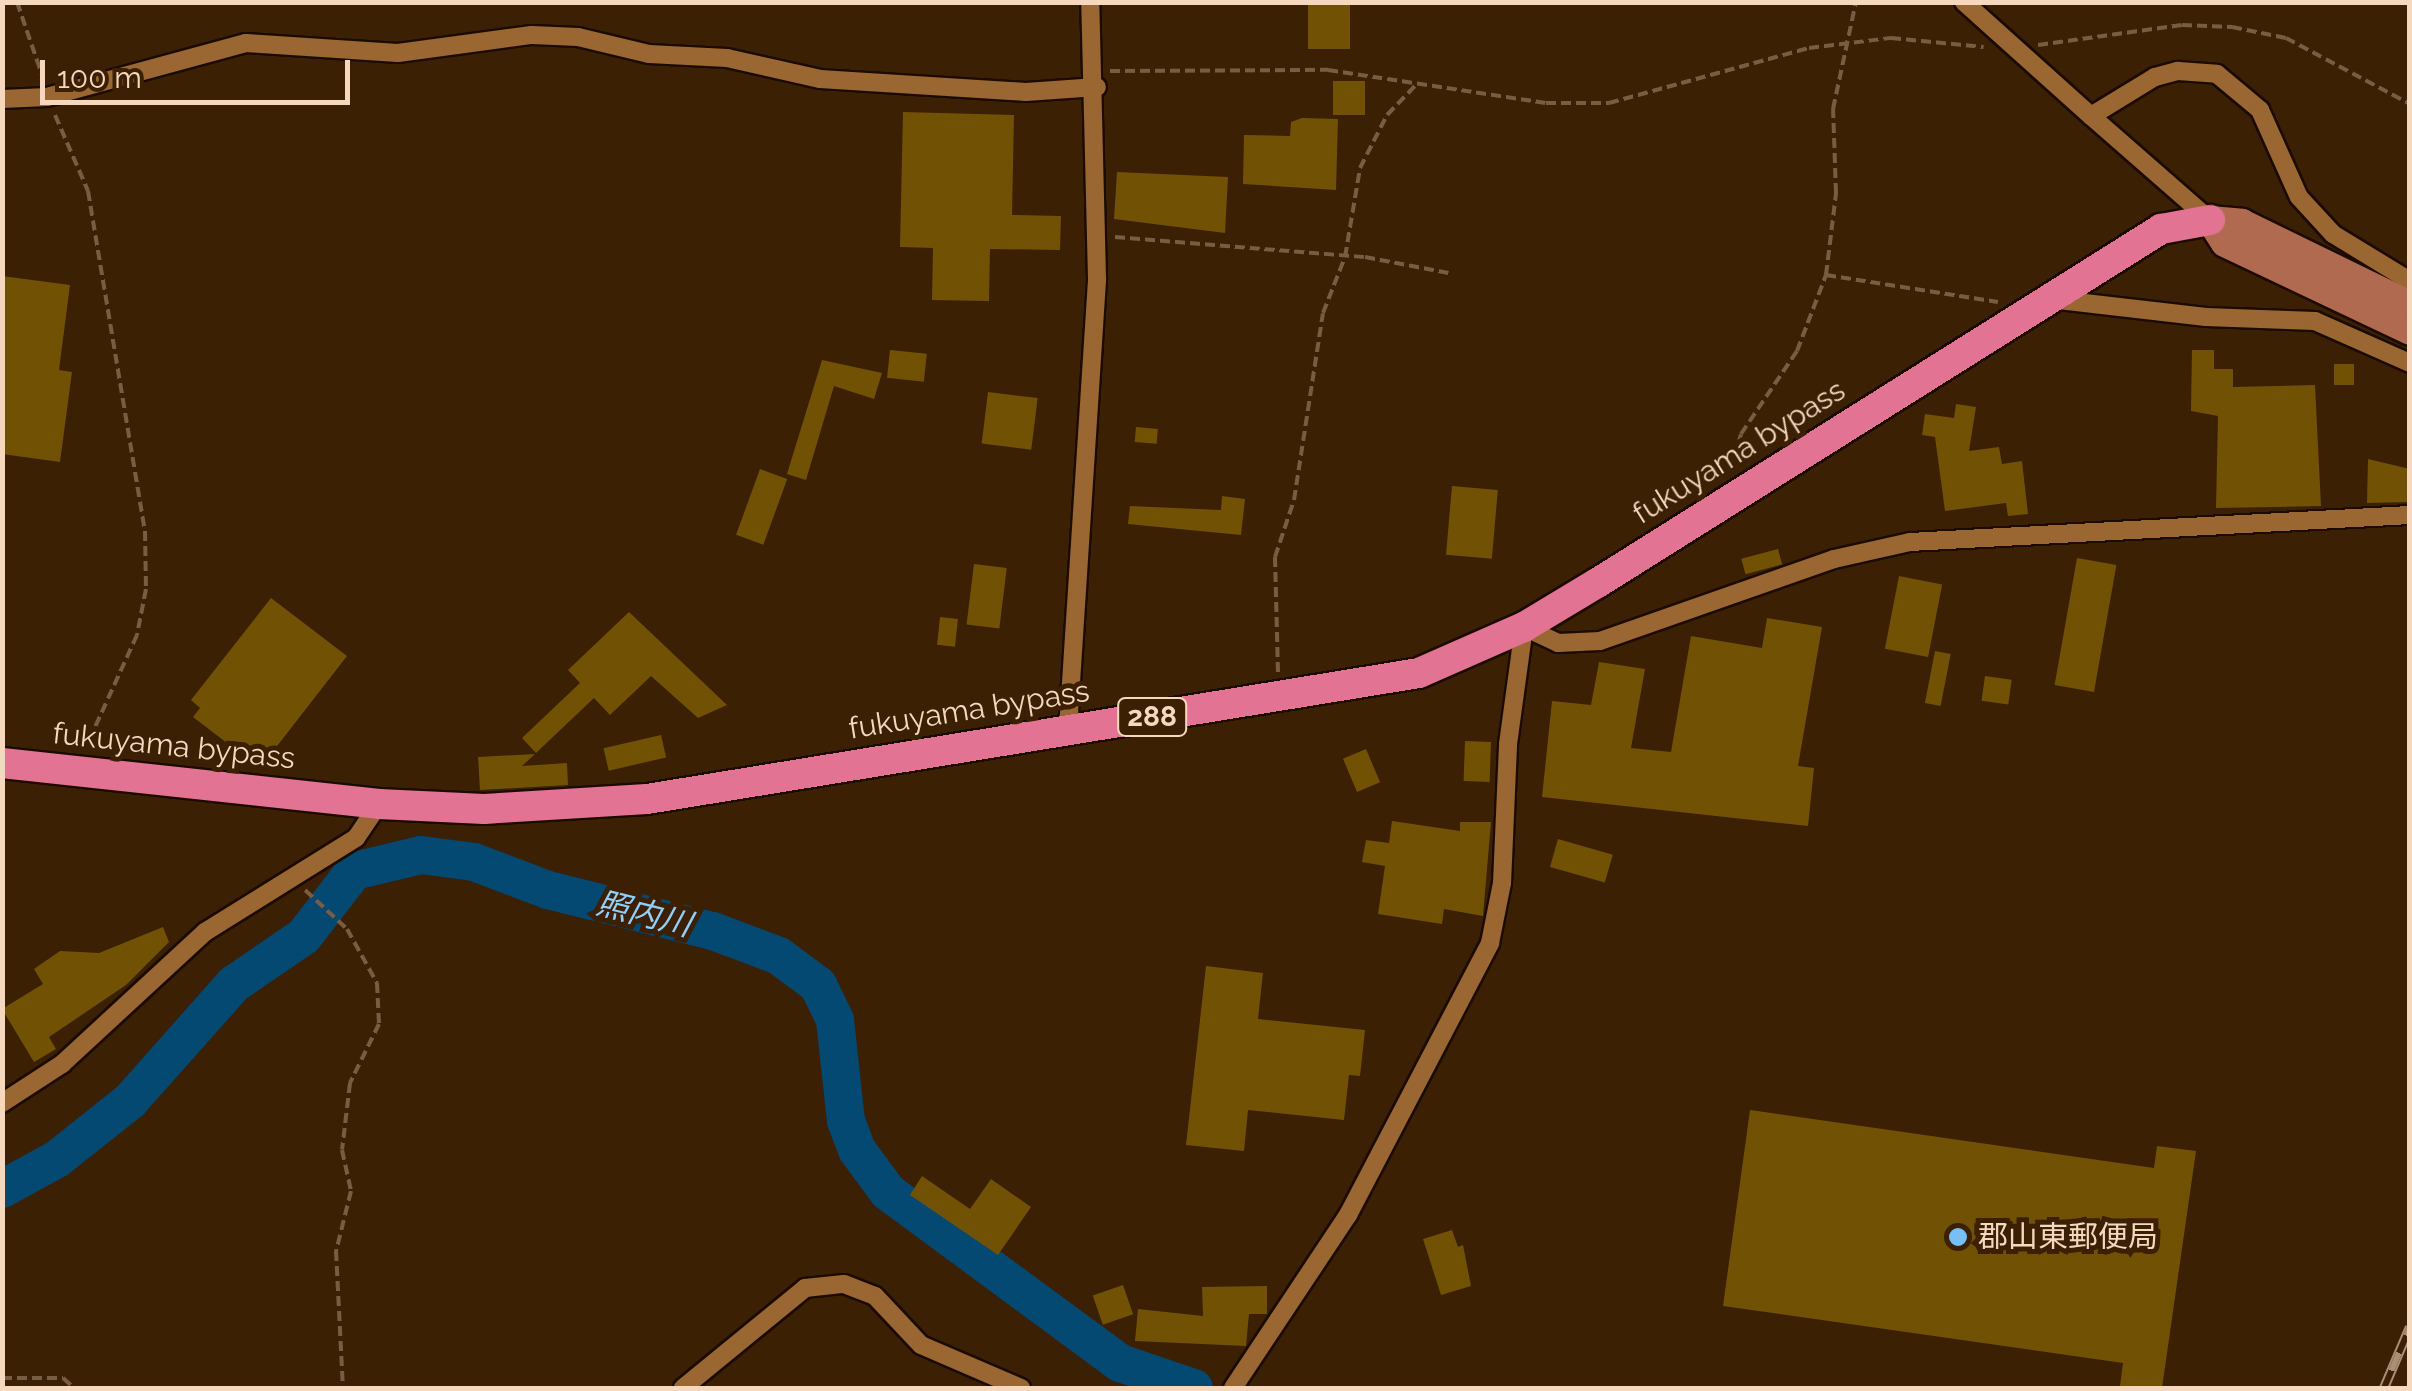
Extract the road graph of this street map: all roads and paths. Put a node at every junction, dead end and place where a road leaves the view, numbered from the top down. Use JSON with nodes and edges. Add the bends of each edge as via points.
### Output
{"nodes":[{"id":1,"x":18,"y":2,"type":"edge"},
{"id":2,"x":1090,"y":2,"type":"edge"},
{"id":3,"x":1856,"y":2,"type":"edge"},
{"id":4,"x":1964,"y":2,"type":"edge"},
{"id":5,"x":1850,"y":42,"type":"junction"},
{"id":6,"x":2010,"y":49,"type":"junction"},
{"id":7,"x":1095,"y":79,"type":"junction"},
{"id":8,"x":1415,"y":86,"type":"junction"},
{"id":9,"x":47,"y":96,"type":"junction"},
{"id":10,"x":2,"y":98,"type":"edge"},
{"id":11,"x":2410,"y":104,"type":"edge"},
{"id":12,"x":2091,"y":116,"type":"junction"},
{"id":13,"x":2226,"y":229,"type":"junction"},
{"id":14,"x":1098,"y":236,"type":"junction"},
{"id":15,"x":1345,"y":257,"type":"junction"},
{"id":16,"x":1448,"y":272,"type":"dead end"},
{"id":17,"x":1826,"y":275,"type":"junction"},
{"id":18,"x":2410,"y":281,"type":"edge"},
{"id":19,"x":2044,"y":302,"type":"junction"},
{"id":20,"x":2410,"y":306,"type":"edge"},
{"id":21,"x":2410,"y":331,"type":"edge"},
{"id":22,"x":2410,"y":363,"type":"edge"},
{"id":23,"x":1733,"y":498,"type":"junction"},
{"id":24,"x":2410,"y":515,"type":"edge"},
{"id":25,"x":1524,"y":627,"type":"junction"},
{"id":26,"x":1282,"y":697,"type":"junction"},
{"id":27,"x":1068,"y":729,"type":"junction"},
{"id":28,"x":2,"y":763,"type":"edge"},
{"id":29,"x":78,"y":770,"type":"junction"},
{"id":30,"x":379,"y":804,"type":"junction"},
{"id":31,"x":295,"y":880,"type":"dead end"},
{"id":32,"x":2,"y":1103,"type":"edge"},
{"id":33,"x":2,"y":1378,"type":"edge"},
{"id":34,"x":74,"y":1388,"type":"edge"},
{"id":35,"x":343,"y":1388,"type":"edge"},
{"id":36,"x":683,"y":1388,"type":"edge"},
{"id":37,"x":1022,"y":1388,"type":"edge"},
{"id":38,"x":1233,"y":1388,"type":"edge"}],
"edges":[{"from":1,"to":9,"type":"path"},
{"from":2,"to":7,"type":"street"},
{"from":3,"to":5,"type":"path"},
{"from":4,"to":6,"type":"street"},
{"from":5,"to":6,"type":"path","via":[[1931,38]]},
{"from":5,"to":8,"type":"path","via":[[1609,102],[1546,103]]},
{"from":5,"to":17,"type":"path","via":[[1833,110],[1836,193]]},
{"from":6,"to":11,"type":"path","via":[[2182,26],[2232,27],[2286,38]]},
{"from":6,"to":12,"type":"street"},
{"from":7,"to":8,"type":"path","via":[[1304,69]]},
{"from":7,"to":9,"type":"street","via":[[1026,92],[820,79],[728,58],[649,54],[578,37],[532,35],[398,53],[246,43]]},
{"from":7,"to":14,"type":"street"},
{"from":8,"to":15,"type":"path","via":[[1387,115],[1360,168]]},
{"from":9,"to":10,"type":"street"},
{"from":9,"to":29,"type":"path","via":[[88,191],[145,531],[146,590],[137,635]]},
{"from":12,"to":13,"type":"street"},
{"from":12,"to":18,"type":"street","via":[[2178,70],[2217,74],[2260,110],[2300,197],[2333,234]]},
{"from":13,"to":19,"type":"highway","name":"fukuyama bypass","number":"288","via":[[2161,229]]},
{"from":13,"to":20,"type":"main road"},
{"from":13,"to":21,"type":"main road"},
{"from":14,"to":15,"type":"path"},
{"from":14,"to":27,"type":"street"},
{"from":15,"to":16,"type":"path"},
{"from":15,"to":26,"type":"path","via":[[1323,313],[1294,500],[1275,558]]},
{"from":17,"to":19,"type":"path"},
{"from":17,"to":23,"type":"path","via":[[1798,350],[1741,434],[1730,472]]},
{"from":19,"to":22,"type":"street","via":[[2315,321]]},
{"from":19,"to":23,"type":"highway","name":"fukuyama bypass","number":"288"},
{"from":23,"to":25,"type":"highway","name":"fukuyama bypass","number":"288"},
{"from":24,"to":25,"type":"street","via":[[1910,542],[1834,559],[1600,640],[1558,643]]},
{"from":25,"to":26,"type":"highway","name":"fukuyama bypass","number":"288","via":[[1419,674]]},
{"from":25,"to":38,"type":"street","via":[[1503,797],[1502,883],[1490,943],[1356,1200]]},
{"from":26,"to":27,"type":"highway","name":"fukuyama bypass","number":"288"},
{"from":27,"to":30,"type":"highway","name":"fukuyama bypass","number":"288","via":[[647,798],[484,809]]},
{"from":28,"to":29,"type":"highway","name":"fukuyama bypass","number":"288"},
{"from":29,"to":30,"type":"highway","name":"fukuyama bypass","number":"288"},
{"from":30,"to":32,"type":"street","via":[[356,838],[205,932],[62,1064]]},
{"from":31,"to":35,"type":"path","via":[[347,929],[377,983],[379,1024],[350,1083],[342,1150],[351,1191],[336,1252]]},
{"from":33,"to":34,"type":"path","via":[[63,1378]]},
{"from":36,"to":37,"type":"street","via":[[805,1288],[844,1284],[874,1296],[921,1345]]}]}
